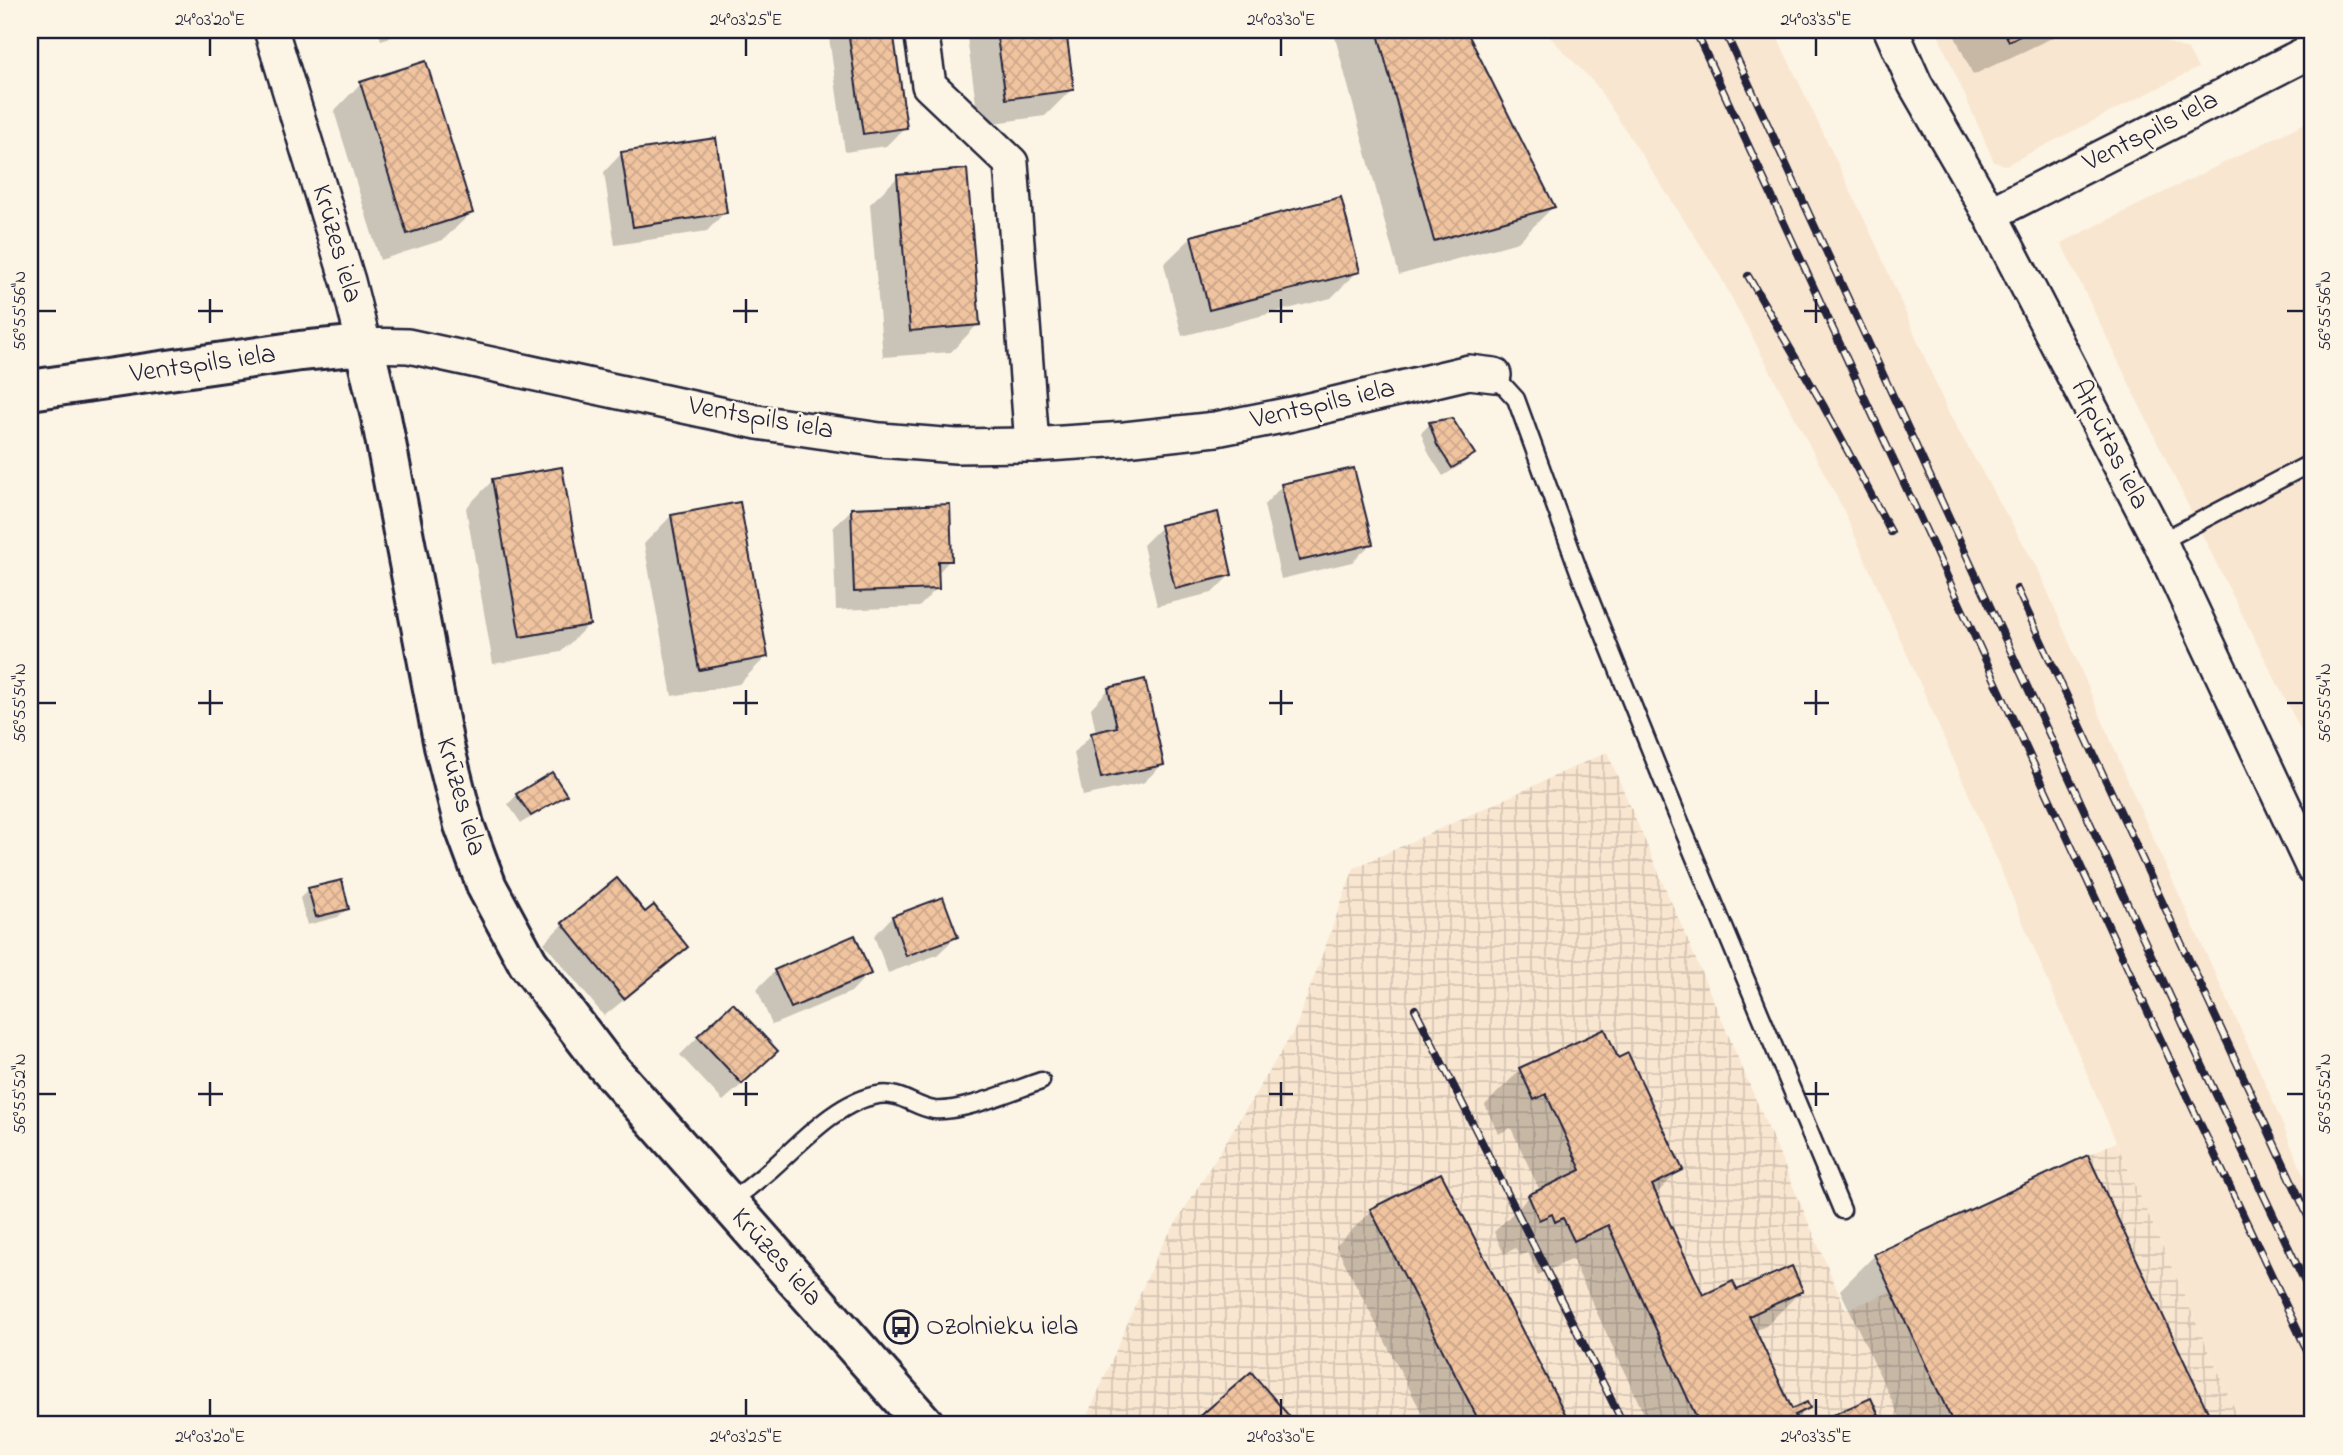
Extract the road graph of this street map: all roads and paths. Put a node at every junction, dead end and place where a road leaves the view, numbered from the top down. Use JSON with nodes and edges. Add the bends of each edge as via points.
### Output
{"nodes":[{"id":1,"x":271,"y":30,"type":"edge"},
{"id":2,"x":921,"y":30,"type":"edge"},
{"id":3,"x":1891,"y":30,"type":"edge"},
{"id":4,"x":2313,"y":50,"type":"edge"},
{"id":5,"x":1990,"y":215,"type":"junction"},
{"id":6,"x":364,"y":345,"type":"junction"},
{"id":7,"x":1494,"y":375,"type":"joint"},
{"id":8,"x":30,"y":390,"type":"edge"},
{"id":9,"x":1032,"y":445,"type":"junction"},
{"id":10,"x":2313,"y":462,"type":"edge"},
{"id":11,"x":2160,"y":542,"type":"junction"},
{"id":12,"x":2313,"y":868,"type":"edge"},
{"id":13,"x":1041,"y":1081,"type":"dead end"},
{"id":14,"x":728,"y":1204,"type":"junction"},
{"id":15,"x":1842,"y":1210,"type":"dead end"},
{"id":16,"x":925,"y":1425,"type":"edge"}],
"edges":[{"from":1,"to":6,"type":"street","name":"Krūzes iela"},
{"from":2,"to":9,"type":"street","via":[[929,85],[1011,163]]},
{"from":3,"to":5,"type":"street","name":"Atpūtas iela","via":[[1915,84]]},
{"from":4,"to":5,"type":"street","name":"Ventspils iela"},
{"from":5,"to":11,"type":"street","name":"Atpūtas iela"},
{"from":6,"to":8,"type":"street","name":"Ventspils iela"},
{"from":6,"to":9,"type":"street","name":"Ventspils iela","via":[[408,346],[771,424],[880,440]]},
{"from":6,"to":14,"type":"street","name":"Krūzes iela","via":[[444,746],[464,825],[487,887],[528,963],[601,1059]]},
{"from":7,"to":9,"type":"street","name":"Ventspils iela","via":[[1469,372],[1216,429]]},
{"from":7,"to":15,"type":"lane","via":[[1516,399],[1596,614]]},
{"from":10,"to":11,"type":"lane"},
{"from":11,"to":12,"type":"street","name":"Atpūtas iela"},
{"from":13,"to":14,"type":"lane","via":[[961,1107],[933,1110],[904,1097],[879,1094],[855,1102],[815,1129]]},
{"from":14,"to":16,"type":"street","name":"Krūzes iela"}]}
